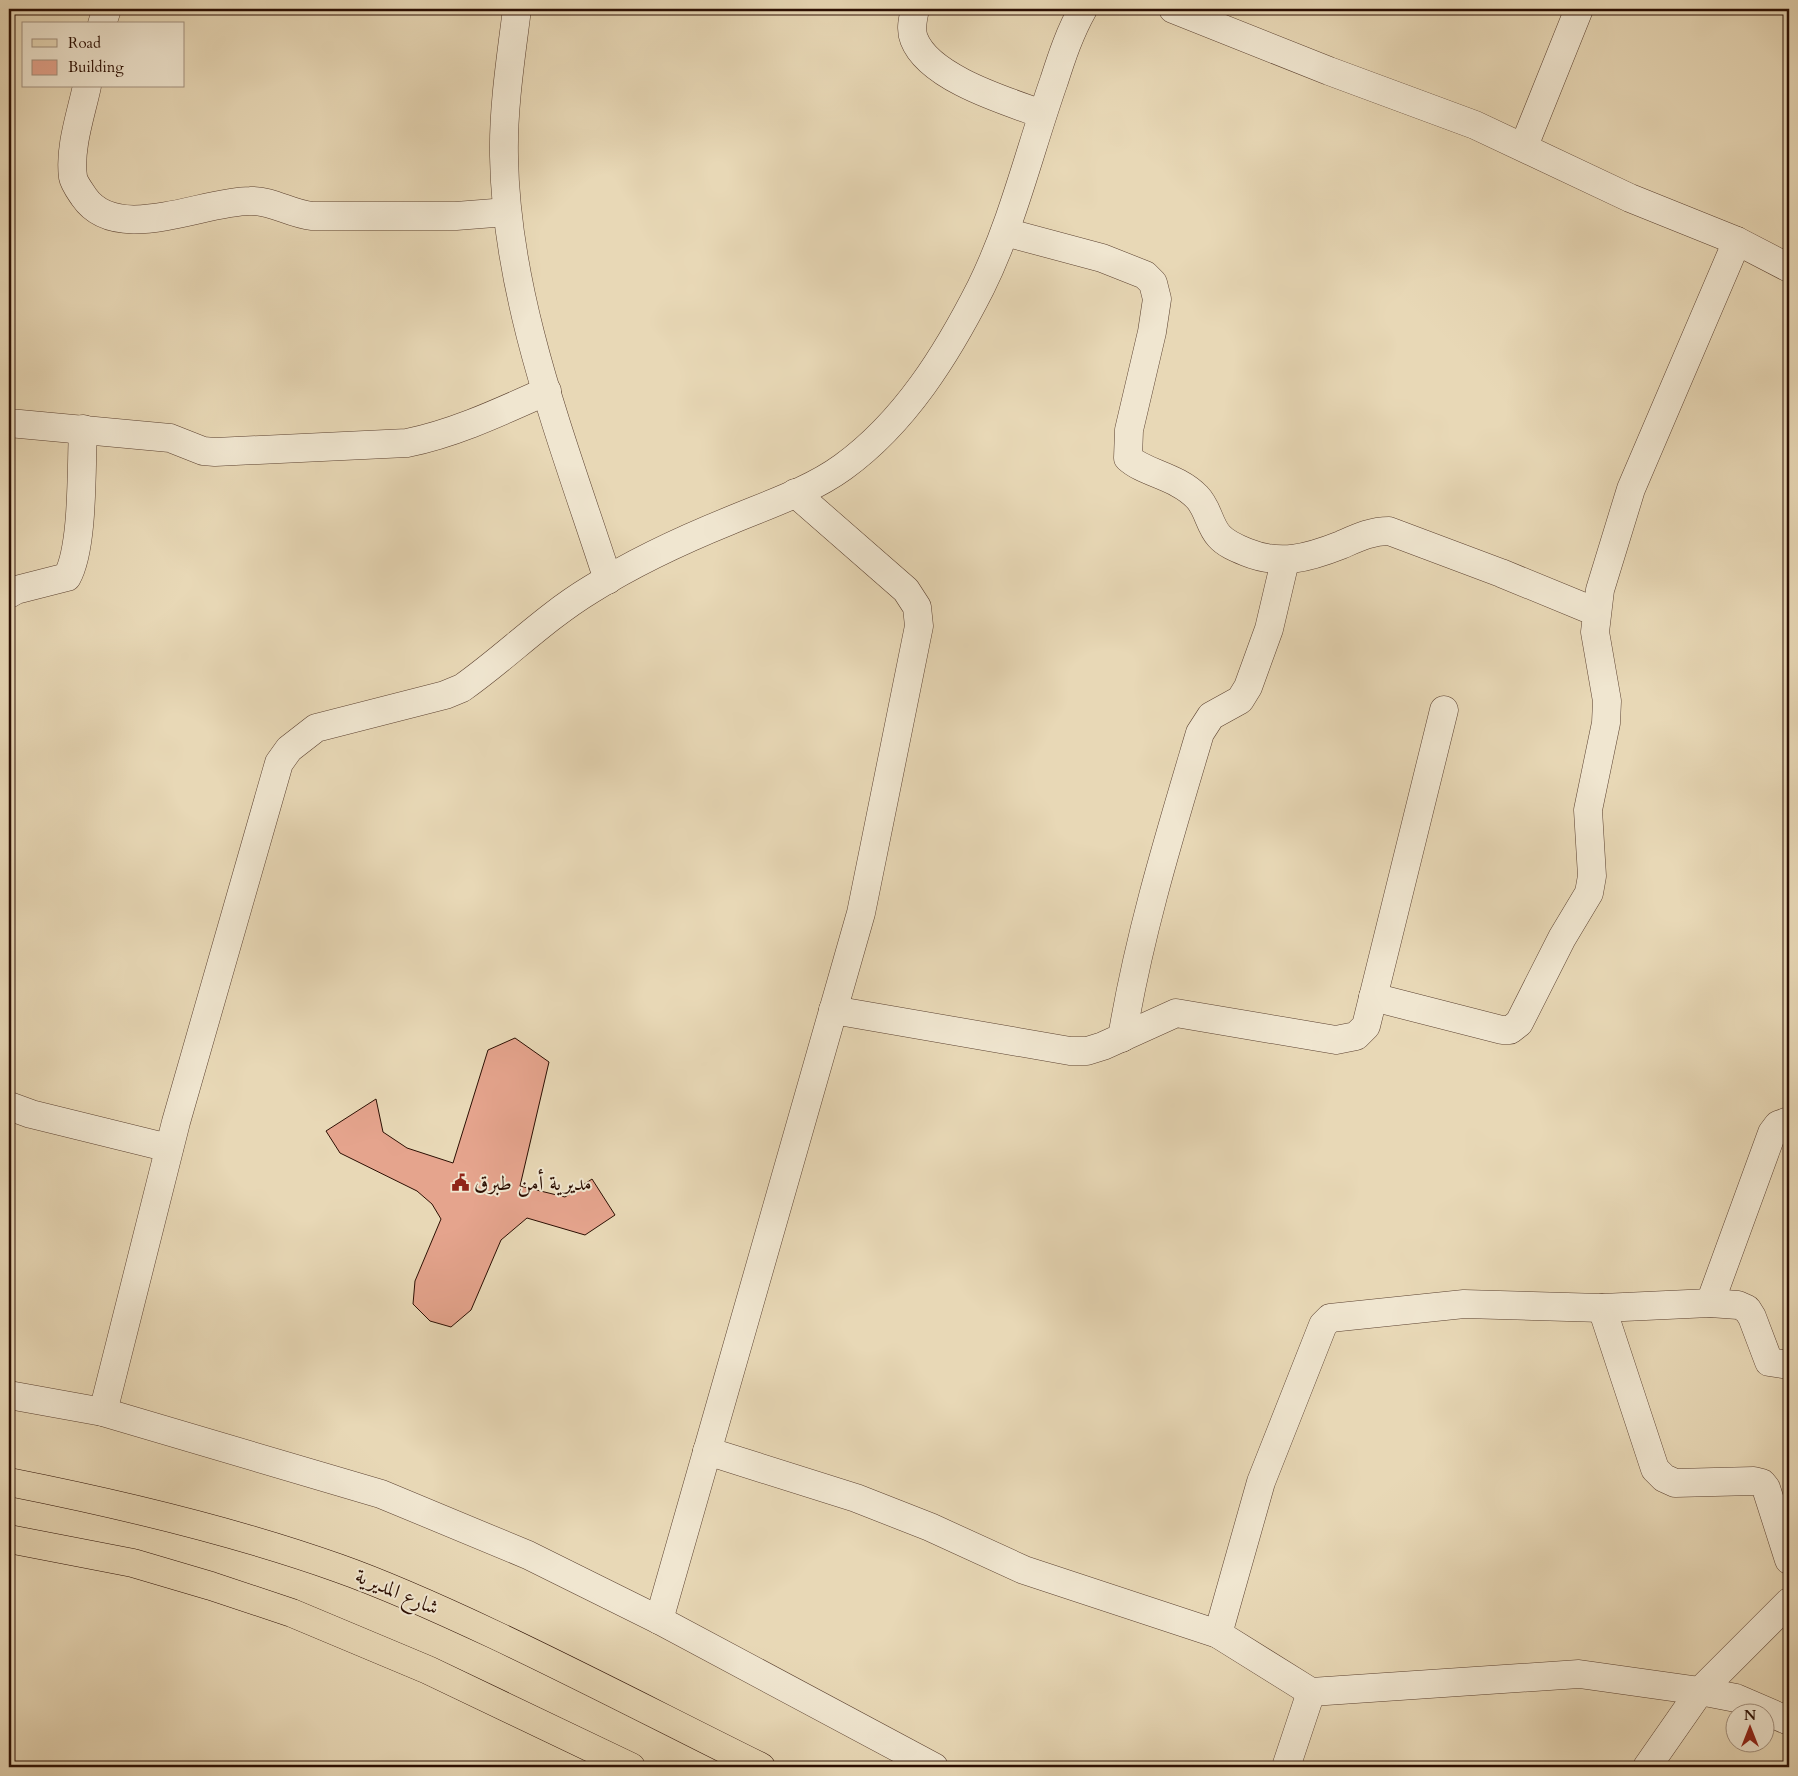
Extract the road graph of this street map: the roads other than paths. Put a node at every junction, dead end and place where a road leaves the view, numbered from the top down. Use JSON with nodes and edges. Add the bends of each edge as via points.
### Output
{"nodes":[{"id":1,"x":107,"y":9,"type":"edge"},
{"id":2,"x":517,"y":9,"type":"edge"},
{"id":3,"x":915,"y":9,"type":"edge"},
{"id":4,"x":1083,"y":9,"type":"edge"},
{"id":5,"x":1173,"y":9,"type":"edge"},
{"id":6,"x":1579,"y":9,"type":"edge"},
{"id":7,"x":103,"y":22,"type":"edge"},
{"id":8,"x":87,"y":88,"type":"edge"},
{"id":9,"x":1042,"y":114,"type":"junction"},
{"id":10,"x":1524,"y":146,"type":"junction"},
{"id":11,"x":507,"y":212,"type":"junction"},
{"id":12,"x":1005,"y":232,"type":"junction"},
{"id":13,"x":1737,"y":241,"type":"junction"},
{"id":14,"x":1789,"y":268,"type":"edge"},
{"id":15,"x":547,"y":391,"type":"junction"},
{"id":16,"x":9,"y":423,"type":"edge"},
{"id":17,"x":83,"y":429,"type":"junction"},
{"id":18,"x":795,"y":493,"type":"junction"},
{"id":19,"x":1285,"y":561,"type":"junction"},
{"id":20,"x":608,"y":580,"type":"junction"},
{"id":21,"x":9,"y":594,"type":"edge"},
{"id":22,"x":1596,"y":612,"type":"junction"},
{"id":23,"x":1444,"y":710,"type":"dead end"},
{"id":24,"x":1373,"y":997,"type":"junction"},
{"id":25,"x":833,"y":1010,"type":"junction"},
{"id":26,"x":1122,"y":1038,"type":"junction"},
{"id":27,"x":9,"y":1106,"type":"edge"},
{"id":28,"x":1789,"y":1121,"type":"edge"},
{"id":29,"x":169,"y":1148,"type":"junction"},
{"id":30,"x":1710,"y":1303,"type":"junction"},
{"id":31,"x":1602,"y":1308,"type":"junction"},
{"id":32,"x":1789,"y":1365,"type":"edge"},
{"id":33,"x":9,"y":1395,"type":"edge"},
{"id":34,"x":103,"y":1412,"type":"junction"},
{"id":35,"x":707,"y":1451,"type":"junction"},
{"id":36,"x":9,"y":1482,"type":"edge"},
{"id":37,"x":9,"y":1539,"type":"edge"},
{"id":38,"x":1789,"y":1560,"type":"edge"},
{"id":39,"x":1789,"y":1602,"type":"edge"},
{"id":40,"x":659,"y":1620,"type":"junction"},
{"id":41,"x":1218,"y":1634,"type":"junction"},
{"id":42,"x":1700,"y":1691,"type":"junction"},
{"id":43,"x":1311,"y":1692,"type":"junction"},
{"id":44,"x":1789,"y":1721,"type":"edge"},
{"id":45,"x":598,"y":1759,"type":"edge"},
{"id":46,"x":631,"y":1767,"type":"edge"},
{"id":47,"x":760,"y":1767,"type":"edge"},
{"id":48,"x":934,"y":1767,"type":"edge"},
{"id":49,"x":1286,"y":1767,"type":"edge"},
{"id":50,"x":1647,"y":1767,"type":"edge"}],
"edges":[{"from":1,"to":7,"type":"street"},
{"from":2,"to":11,"type":"street","via":[[504,154]]},
{"from":3,"to":9,"type":"street","via":[[914,41],[938,68],[970,86]]},
{"from":4,"to":9,"type":"street","via":[[1069,36]]},
{"from":5,"to":10,"type":"street"},
{"from":6,"to":10,"type":"street"},
{"from":8,"to":11,"type":"street","via":[[74,153],[73,178],[89,205],[109,216],[130,220],[249,200],[270,202],[301,215],[312,216],[456,216]]},
{"from":9,"to":12,"type":"street"},
{"from":10,"to":13,"type":"street","via":[[1630,198]]},
{"from":11,"to":15,"type":"street","via":[[534,354]]},
{"from":12,"to":18,"type":"street","via":[[981,287],[914,398],[878,438],[841,468]]},
{"from":12,"to":19,"type":"street","via":[[1102,258],[1132,269],[1153,283],[1157,299],[1128,430],[1128,458],[1178,481],[1197,496],[1219,536],[1230,545],[1265,558]]},
{"from":13,"to":14,"type":"street"},
{"from":13,"to":22,"type":"street","via":[[1631,489]]},
{"from":15,"to":17,"type":"street","via":[[461,428],[407,443],[215,452],[203,451],[170,438]]},
{"from":15,"to":20,"type":"street"},
{"from":16,"to":17,"type":"street"},
{"from":17,"to":21,"type":"street","via":[[77,542],[72,567],[67,577]]},
{"from":18,"to":20,"type":"street","via":[[695,535]]},
{"from":18,"to":25,"type":"street","via":[[906,590],[917,607],[919,626],[861,913]]},
{"from":19,"to":22,"type":"street","via":[[1339,546],[1371,532],[1389,531]]},
{"from":19,"to":26,"type":"street","via":[[1269,629],[1248,687],[1240,700],[1211,716],[1200,733],[1154,889]]},
{"from":20,"to":29,"type":"street","via":[[552,616],[462,688],[316,728],[289,749],[279,763]]},
{"from":22,"to":24,"type":"street","via":[[1595,632],[1607,701],[1606,723],[1588,810],[1592,876],[1589,893],[1519,1023],[1510,1030],[1502,1030]]},
{"from":23,"to":24,"type":"street"},
{"from":24,"to":26,"type":"street","via":[[1362,1032],[1336,1040],[1183,1012]]},
{"from":25,"to":26,"type":"street","via":[[1070,1051],[1087,1052]]},
{"from":25,"to":35,"type":"street"},
{"from":27,"to":29,"type":"street"},
{"from":28,"to":30,"type":"street","via":[[1778,1125],[1772,1133]]},
{"from":29,"to":34,"type":"street"},
{"from":30,"to":31,"type":"street"},
{"from":30,"to":32,"type":"street","via":[[1738,1305],[1747,1309],[1769,1362]]},
{"from":31,"to":38,"type":"street","via":[[1655,1469],[1675,1483],[1762,1483]]},
{"from":31,"to":41,"type":"street","via":[[1471,1304],[1330,1318],[1323,1324],[1261,1482]]},
{"from":33,"to":34,"type":"street"},
{"from":34,"to":40,"type":"street","via":[[381,1494],[528,1555]]},
{"from":35,"to":40,"type":"street"},
{"from":35,"to":41,"type":"street","via":[[856,1498],[1024,1570]]},
{"from":36,"to":47,"type":"main road","name":"شارع المديرية","via":[[120,1504],[339,1568],[508,1641]]},
{"from":37,"to":45,"type":"main road","via":[[133,1563],[292,1613],[428,1670]]},
{"from":39,"to":42,"type":"street"},
{"from":40,"to":48,"type":"street"},
{"from":41,"to":43,"type":"street"},
{"from":42,"to":43,"type":"street","via":[[1579,1674]]},
{"from":42,"to":44,"type":"street","via":[[1736,1698]]},
{"from":42,"to":50,"type":"street"},
{"from":43,"to":49,"type":"street"},
{"from":45,"to":46,"type":"main road"}]}
